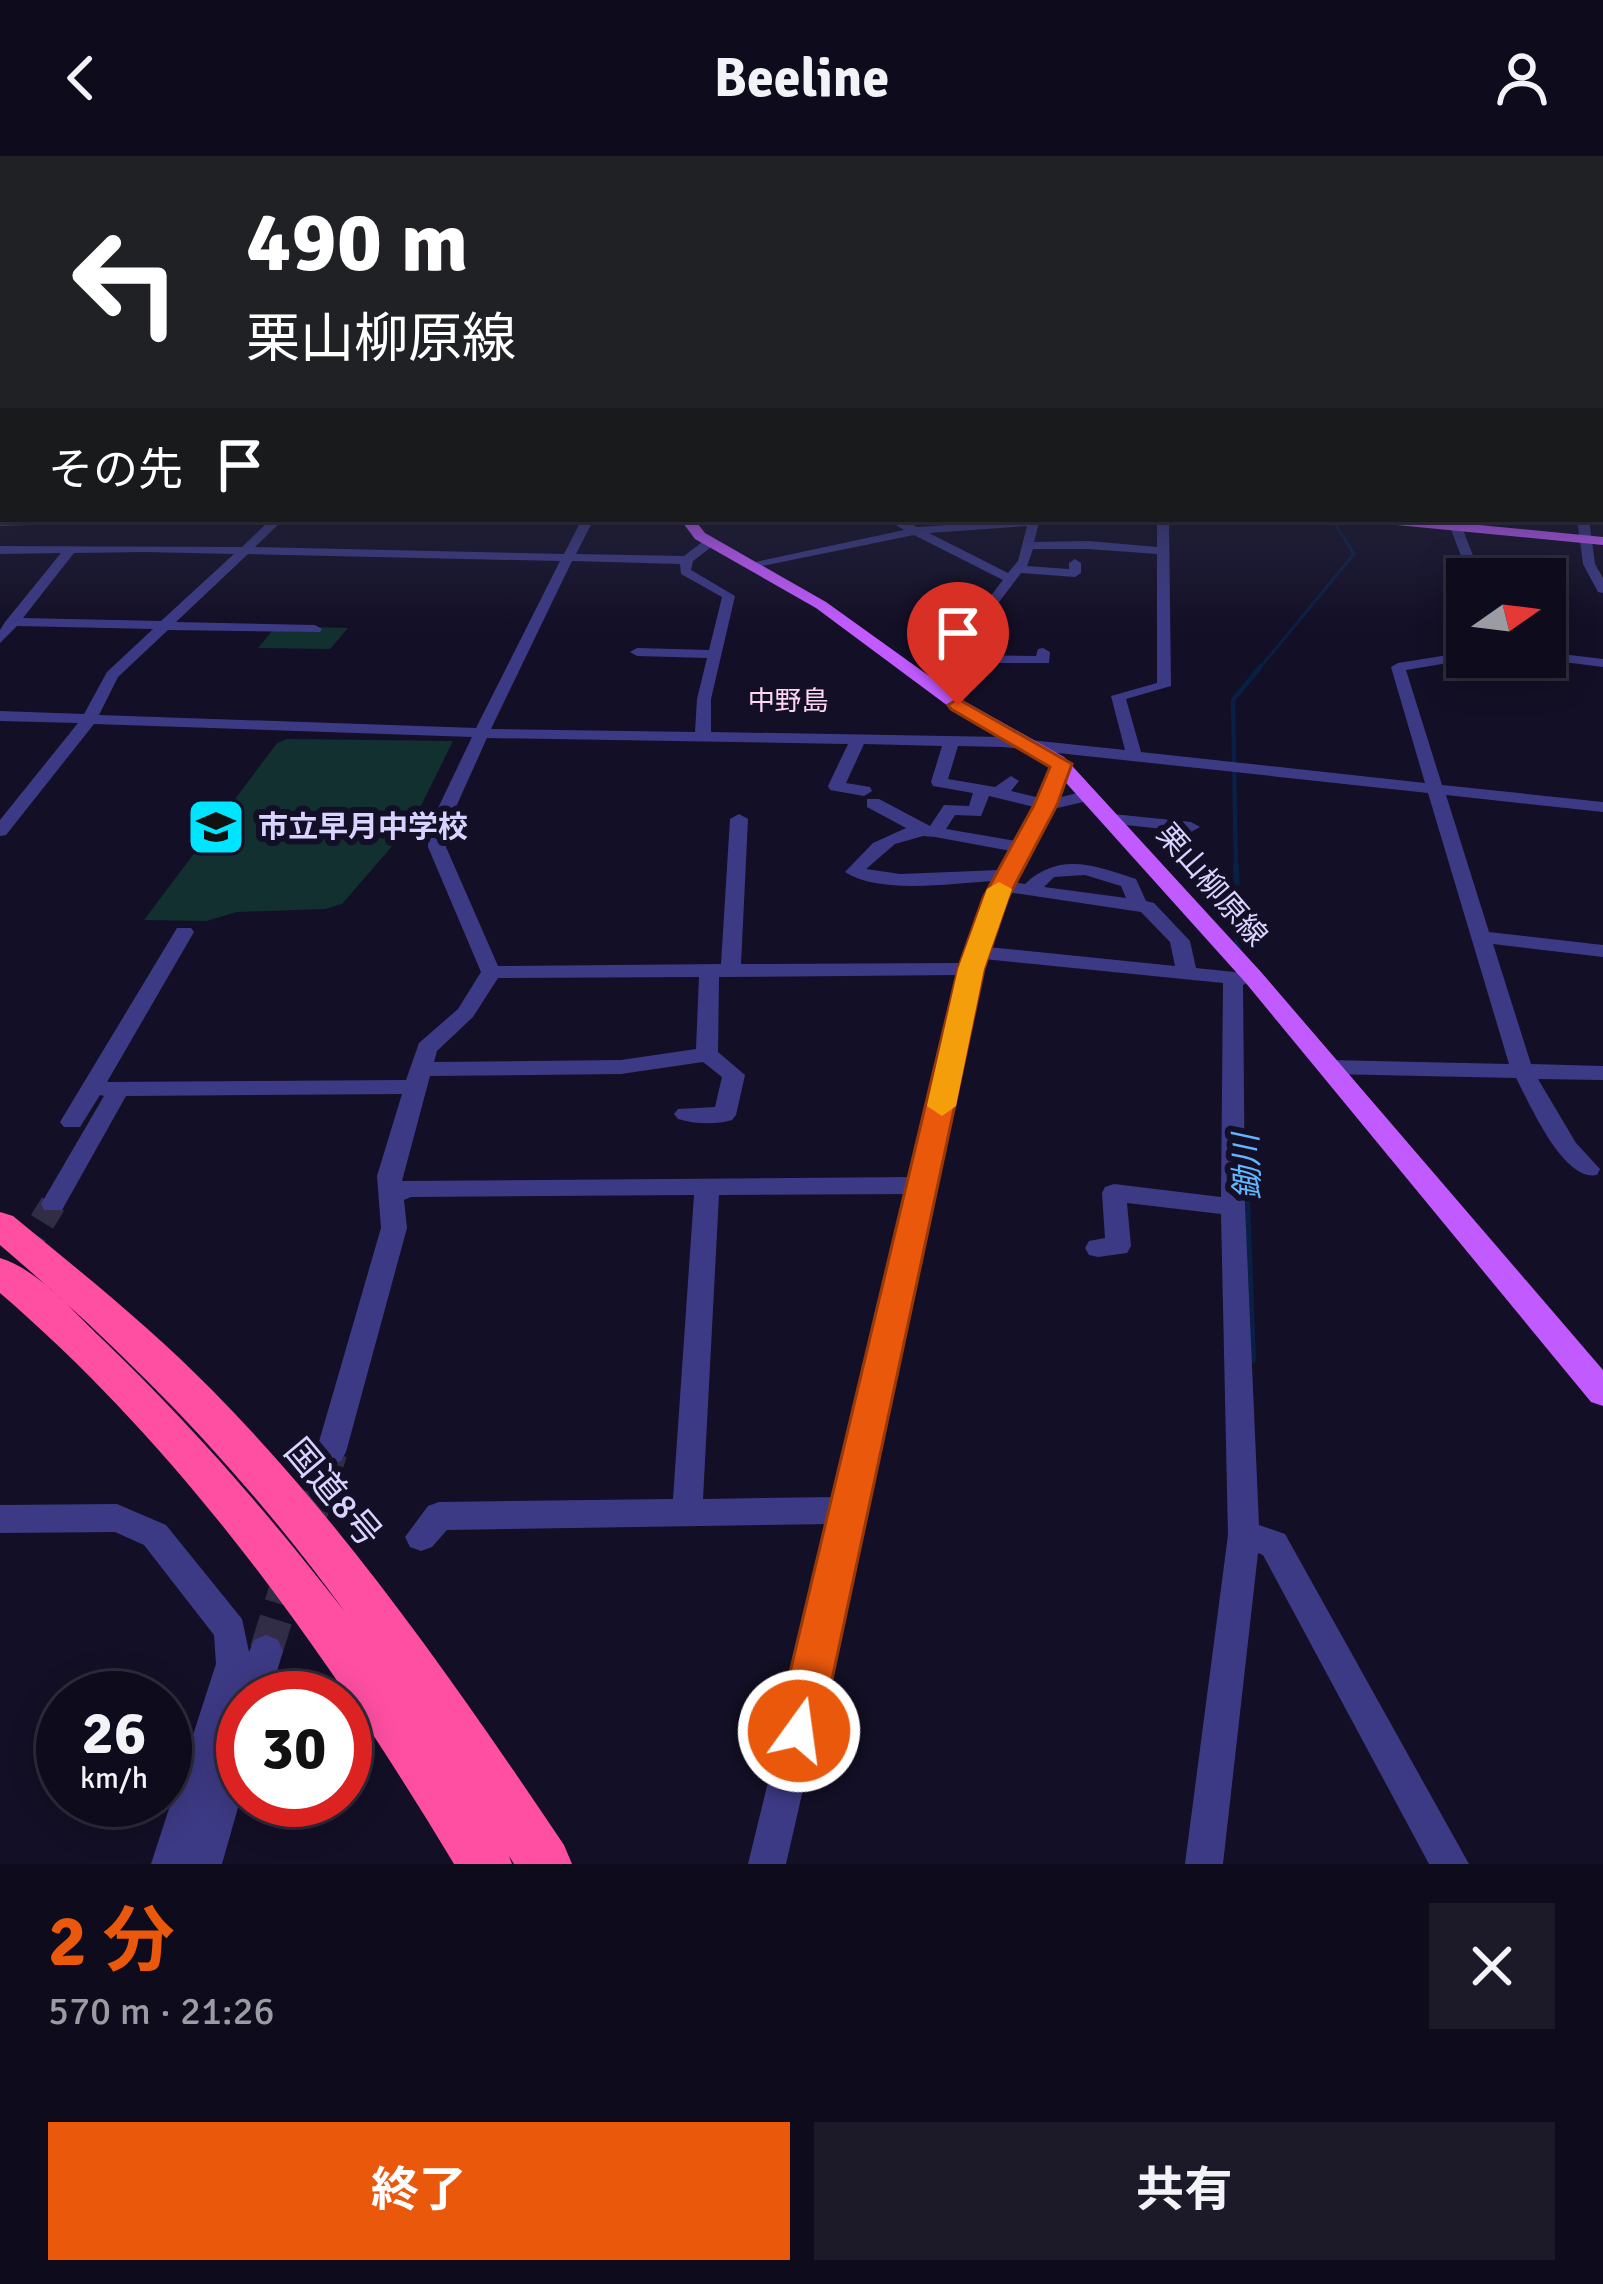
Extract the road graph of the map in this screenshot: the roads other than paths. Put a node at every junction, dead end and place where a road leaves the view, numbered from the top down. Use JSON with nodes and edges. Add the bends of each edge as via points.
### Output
{"nodes":[{"id":1,"x":275,"y":522,"type":"edge"},
{"id":2,"x":586,"y":522,"type":"edge"},
{"id":3,"x":689,"y":522,"type":"edge"},
{"id":4,"x":898,"y":522,"type":"edge"},
{"id":5,"x":973,"y":522,"type":"edge"},
{"id":6,"x":1033,"y":522,"type":"edge"},
{"id":7,"x":1162,"y":522,"type":"edge"},
{"id":8,"x":1432,"y":522,"type":"edge"},
{"id":9,"x":943,"y":523,"type":"edge"},
{"id":10,"x":1456,"y":527,"type":"junction"},
{"id":11,"x":914,"y":531,"type":"junction"},
{"id":12,"x":1595,"y":540,"type":"edge"},
{"id":13,"x":710,"y":542,"type":"junction"},
{"id":14,"x":1028,"y":546,"type":"junction"},
{"id":15,"x":0,"y":550,"type":"edge"},
{"id":16,"x":69,"y":551,"type":"junction"},
{"id":17,"x":1162,"y":551,"type":"junction"},
{"id":18,"x":242,"y":553,"type":"junction"},
{"id":19,"x":566,"y":558,"type":"junction"},
{"id":20,"x":1466,"y":558,"type":"edge"},
{"id":21,"x":687,"y":560,"type":"junction"},
{"id":22,"x":1075,"y":562,"type":"dead end"},
{"id":23,"x":752,"y":564,"type":"junction"},
{"id":24,"x":1016,"y":574,"type":"junction"},
{"id":25,"x":1603,"y":589,"type":"edge"},
{"id":26,"x":12,"y":622,"type":"junction"},
{"id":27,"x":163,"y":626,"type":"junction"},
{"id":28,"x":315,"y":629,"type":"dead end"},
{"id":29,"x":0,"y":639,"type":"edge"},
{"id":30,"x":637,"y":652,"type":"dead end"},
{"id":31,"x":1043,"y":652,"type":"dead end"},
{"id":32,"x":715,"y":653,"type":"junction"},
{"id":33,"x":949,"y":659,"type":"junction"},
{"id":34,"x":1446,"y":659,"type":"edge"},
{"id":35,"x":1566,"y":659,"type":"edge"},
{"id":36,"x":1603,"y":663,"type":"edge"},
{"id":37,"x":929,"y":685,"type":"junction"},
{"id":38,"x":0,"y":716,"type":"edge"},
{"id":39,"x":88,"y":721,"type":"junction"},
{"id":40,"x":481,"y":733,"type":"junction"},
{"id":41,"x":703,"y":738,"type":"junction"},
{"id":42,"x":858,"y":740,"type":"junction"},
{"id":43,"x":951,"y":742,"type":"junction"},
{"id":44,"x":1032,"y":744,"type":"junction"},
{"id":45,"x":1134,"y":755,"type":"junction"},
{"id":46,"x":1061,"y":764,"type":"junction"},
{"id":47,"x":998,"y":788,"type":"junction"},
{"id":48,"x":1434,"y":790,"type":"junction"},
{"id":49,"x":1090,"y":795,"type":"junction"},
{"id":50,"x":1046,"y":805,"type":"junction"},
{"id":51,"x":1603,"y":808,"type":"edge"},
{"id":52,"x":739,"y":819,"type":"dead end"},
{"id":53,"x":1113,"y":819,"type":"junction"},
{"id":54,"x":1191,"y":827,"type":"dead end"},
{"id":55,"x":928,"y":830,"type":"junction"},
{"id":56,"x":0,"y":831,"type":"edge"},
{"id":57,"x":1022,"y":847,"type":"junction"},
{"id":58,"x":1004,"y":881,"type":"junction"},
{"id":59,"x":184,"y":932,"type":"dead end"},
{"id":60,"x":1481,"y":937,"type":"junction"},
{"id":61,"x":1603,"y":951,"type":"edge"},
{"id":62,"x":974,"y":960,"type":"junction"},
{"id":63,"x":720,"y":971,"type":"junction"},
{"id":64,"x":491,"y":972,"type":"junction"},
{"id":65,"x":1187,"y":974,"type":"junction"},
{"id":66,"x":1243,"y":979,"type":"junction"},
{"id":67,"x":707,"y":1054,"type":"junction"},
{"id":68,"x":1329,"y":1067,"type":"junction"},
{"id":69,"x":1522,"y":1070,"type":"junction"},
{"id":70,"x":1603,"y":1073,"type":"edge"},
{"id":71,"x":418,"y":1078,"type":"junction"},
{"id":72,"x":106,"y":1089,"type":"junction"},
{"id":73,"x":686,"y":1114,"type":"dead end"},
{"id":74,"x":72,"y":1122,"type":"dead end"},
{"id":75,"x":1588,"y":1169,"type":"dead end"},
{"id":76,"x":925,"y":1185,"type":"junction"},
{"id":77,"x":707,"y":1188,"type":"junction"},
{"id":78,"x":393,"y":1195,"type":"junction"},
{"id":79,"x":53,"y":1204,"type":"tunnel mouth"},
{"id":80,"x":1232,"y":1208,"type":"junction"},
{"id":81,"x":0,"y":1225,"type":"edge"},
{"id":82,"x":1098,"y":1248,"type":"dead end"},
{"id":83,"x":0,"y":1272,"type":"edge"},
{"id":84,"x":1603,"y":1393,"type":"edge"},
{"id":85,"x":331,"y":1452,"type":"tunnel mouth"},
{"id":86,"x":852,"y":1510,"type":"junction"},
{"id":87,"x":687,"y":1512,"type":"junction"},
{"id":88,"x":0,"y":1519,"type":"edge"},
{"id":89,"x":1244,"y":1535,"type":"junction"},
{"id":90,"x":421,"y":1538,"type":"dead end"},
{"id":91,"x":266,"y":1651,"type":"tunnel mouth"},
{"id":92,"x":260,"y":1671,"type":"edge"},
{"id":93,"x":216,"y":1820,"type":"edge"},
{"id":94,"x":170,"y":1864,"type":"edge"},
{"id":95,"x":203,"y":1864,"type":"edge"},
{"id":96,"x":485,"y":1864,"type":"edge"},
{"id":97,"x":545,"y":1864,"type":"edge"},
{"id":98,"x":767,"y":1864,"type":"edge"},
{"id":99,"x":1204,"y":1864,"type":"edge"},
{"id":100,"x":1450,"y":1864,"type":"edge"}],
"edges":[{"from":1,"to":18,"type":"street"},
{"from":2,"to":19,"type":"street"},
{"from":3,"to":13,"type":"main road","name":"栗山柳原線"},
{"from":4,"to":11,"type":"street"},
{"from":5,"to":9,"type":"street"},
{"from":6,"to":14,"type":"street"},
{"from":7,"to":17,"type":"street"},
{"from":8,"to":10,"type":"main road"},
{"from":9,"to":11,"type":"street"},
{"from":10,"to":12,"type":"main road"},
{"from":10,"to":20,"type":"street"},
{"from":11,"to":23,"type":"street"},
{"from":11,"to":24,"type":"street"},
{"from":12,"to":25,"type":"street","via":[[1588,564]]},
{"from":13,"to":21,"type":"street"},
{"from":13,"to":23,"type":"main road","name":"栗山柳原線"},
{"from":14,"to":17,"type":"street"},
{"from":14,"to":24,"type":"street"},
{"from":15,"to":16,"type":"street"},
{"from":16,"to":18,"type":"street"},
{"from":16,"to":26,"type":"street"},
{"from":17,"to":45,"type":"street","via":[[1164,686],[1118,695]]},
{"from":18,"to":19,"type":"street"},
{"from":18,"to":27,"type":"street"},
{"from":19,"to":21,"type":"street"},
{"from":19,"to":40,"type":"street"},
{"from":21,"to":32,"type":"street","via":[[685,572],[729,596]]},
{"from":22,"to":24,"type":"street","via":[[1075,573]]},
{"from":23,"to":37,"type":"main road","name":"栗山柳原線"},
{"from":24,"to":33,"type":"street"},
{"from":26,"to":27,"type":"street"},
{"from":26,"to":29,"type":"street"},
{"from":27,"to":28,"type":"street"},
{"from":27,"to":39,"type":"street","via":[[112,675]]},
{"from":30,"to":32,"type":"street"},
{"from":31,"to":33,"type":"street","via":[[1044,660]]},
{"from":32,"to":41,"type":"street"},
{"from":33,"to":37,"type":"street"},
{"from":34,"to":48,"type":"street","via":[[1398,667]]},
{"from":35,"to":36,"type":"street"},
{"from":37,"to":44,"type":"main road","name":"栗山柳原線"},
{"from":38,"to":39,"type":"street"},
{"from":39,"to":40,"type":"street"},
{"from":39,"to":56,"type":"street"},
{"from":40,"to":41,"type":"street"},
{"from":40,"to":64,"type":"street","via":[[437,829],[437,848]]},
{"from":41,"to":42,"type":"street"},
{"from":42,"to":43,"type":"street"},
{"from":42,"to":55,"type":"street","via":[[836,786]]},
{"from":43,"to":44,"type":"street"},
{"from":43,"to":47,"type":"street","via":[[939,782]]},
{"from":44,"to":45,"type":"street"},
{"from":44,"to":46,"type":"main road","name":"栗山柳原線"},
{"from":45,"to":48,"type":"street"},
{"from":46,"to":49,"type":"main road","name":"栗山柳原線"},
{"from":46,"to":50,"type":"street"},
{"from":47,"to":50,"type":"street"},
{"from":47,"to":55,"type":"street","via":[[975,812],[950,809]]},
{"from":48,"to":51,"type":"street"},
{"from":48,"to":60,"type":"street"},
{"from":49,"to":50,"type":"street"},
{"from":49,"to":53,"type":"main road","name":"栗山柳原線"},
{"from":50,"to":57,"type":"street"},
{"from":52,"to":63,"type":"street"},
{"from":53,"to":54,"type":"street"},
{"from":53,"to":66,"type":"main road","name":"栗山柳原線"},
{"from":55,"to":57,"type":"street"},
{"from":55,"to":58,"type":"street","via":[[886,841],[854,872]]},
{"from":57,"to":58,"type":"street"},
{"from":58,"to":62,"type":"street"},
{"from":58,"to":65,"type":"street","via":[[1147,907],[1180,941]]},
{"from":59,"to":72,"type":"street"},
{"from":60,"to":61,"type":"street"},
{"from":60,"to":69,"type":"street"},
{"from":62,"to":63,"type":"street"},
{"from":62,"to":65,"type":"street"},
{"from":62,"to":76,"type":"street"},
{"from":63,"to":64,"type":"street"},
{"from":63,"to":67,"type":"street"},
{"from":64,"to":71,"type":"street","via":[[466,1013],[427,1048]]},
{"from":65,"to":66,"type":"street"},
{"from":66,"to":68,"type":"main road","name":"栗山柳原線"},
{"from":66,"to":80,"type":"street"},
{"from":67,"to":71,"type":"street"},
{"from":67,"to":73,"type":"street","via":[[734,1075],[724,1115]]},
{"from":68,"to":69,"type":"street"},
{"from":68,"to":84,"type":"main road","name":"栗山柳原線"},
{"from":69,"to":70,"type":"street"},
{"from":69,"to":75,"type":"street"},
{"from":71,"to":72,"type":"street"},
{"from":71,"to":78,"type":"street","via":[[388,1176]]},
{"from":72,"to":74,"type":"street"},
{"from":72,"to":79,"type":"street"},
{"from":76,"to":77,"type":"street"},
{"from":76,"to":86,"type":"street"},
{"from":77,"to":78,"type":"street","via":[[408,1188]]},
{"from":77,"to":87,"type":"street"},
{"from":78,"to":85,"type":"street","via":[[394,1228]]},
{"from":80,"to":82,"type":"street","via":[[1114,1193],[1118,1246]]},
{"from":80,"to":89,"type":"street"},
{"from":81,"to":97,"type":"highway","name":"国道8号","via":[[197,1401],[258,1470],[416,1666]]},
{"from":83,"to":96,"type":"highway","via":[[181,1442],[265,1544],[386,1705]]},
{"from":86,"to":87,"type":"street"},
{"from":86,"to":98,"type":"street"},
{"from":87,"to":90,"type":"street","via":[[439,1516]]},
{"from":88,"to":94,"type":"street","via":[[117,1518],[155,1534],[230,1630],[233,1664]]},
{"from":89,"to":99,"type":"street"},
{"from":89,"to":100,"type":"street","via":[[1274,1544]]},
{"from":91,"to":92,"type":"street"},
{"from":93,"to":95,"type":"street"}]}
